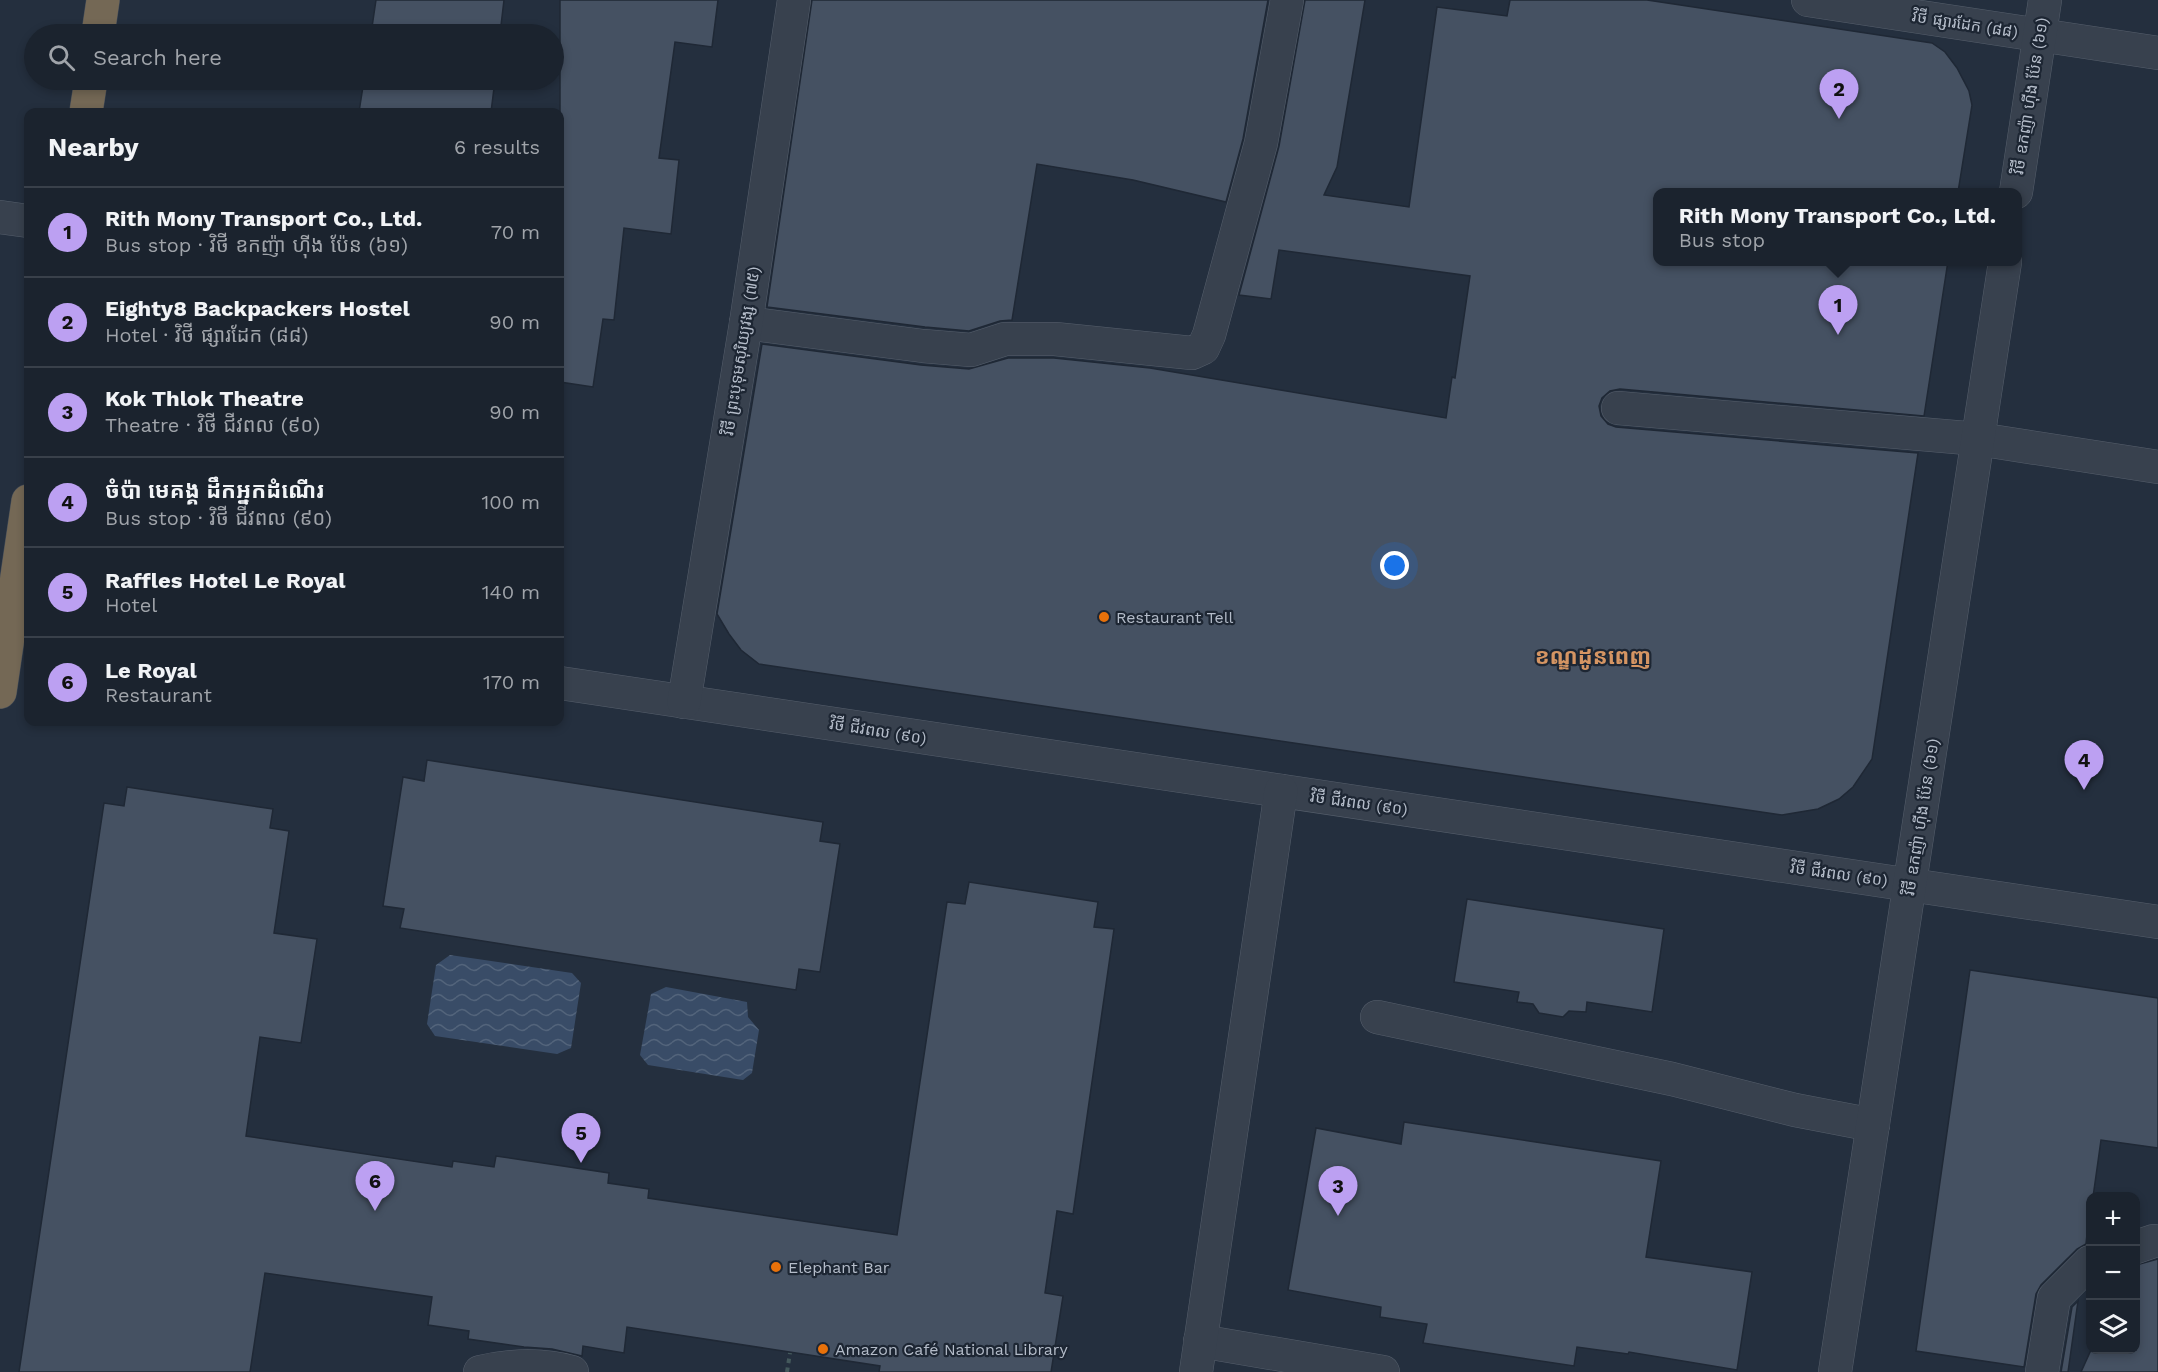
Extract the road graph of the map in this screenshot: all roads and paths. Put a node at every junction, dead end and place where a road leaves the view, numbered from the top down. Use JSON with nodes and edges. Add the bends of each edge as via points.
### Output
{"nodes":[{"id":1,"x":103,"y":0,"type":"edge"},
{"id":2,"x":794,"y":0,"type":"edge"},
{"id":3,"x":1287,"y":0,"type":"edge"},
{"id":4,"x":1808,"y":0,"type":"edge"},
{"id":5,"x":2045,"y":0,"type":"edge"},
{"id":6,"x":99,"y":24,"type":"edge"},
{"id":7,"x":2040,"y":35,"type":"junction"},
{"id":8,"x":2158,"y":53,"type":"edge"},
{"id":9,"x":89,"y":90,"type":"edge"},
{"id":10,"x":87,"y":108,"type":"edge"},
{"id":11,"x":2017,"y":188,"type":"edge"},
{"id":12,"x":0,"y":217,"type":"edge"},
{"id":13,"x":24,"y":220,"type":"edge"},
{"id":14,"x":2004,"y":266,"type":"edge"},
{"id":15,"x":746,"y":323,"type":"junction"},
{"id":16,"x":1618,"y":408,"type":"dead end"},
{"id":17,"x":1978,"y":439,"type":"junction"},
{"id":18,"x":2158,"y":467,"type":"edge"},
{"id":19,"x":24,"y":559,"type":"edge"},
{"id":20,"x":21,"y":602,"type":"edge"},
{"id":21,"x":564,"y":684,"type":"edge"},
{"id":22,"x":0,"y":692,"type":"edge"},
{"id":23,"x":684,"y":702,"type":"junction"},
{"id":24,"x":1281,"y":791,"type":"junction"},
{"id":25,"x":1910,"y":885,"type":"junction"},
{"id":26,"x":2158,"y":922,"type":"edge"},
{"id":27,"x":1377,"y":1017,"type":"dead end"},
{"id":28,"x":1873,"y":1125,"type":"junction"},
{"id":29,"x":2086,"y":1267,"type":"edge"},
{"id":30,"x":790,"y":1353,"type":"dead end"},
{"id":31,"x":1198,"y":1356,"type":"edge"},
{"id":32,"x":1374,"y":1371,"type":"edge"},
{"id":33,"x":480,"y":1372,"type":"edge"},
{"id":34,"x":572,"y":1372,"type":"edge"},
{"id":35,"x":787,"y":1372,"type":"edge"},
{"id":36,"x":1835,"y":1372,"type":"edge"},
{"id":37,"x":2042,"y":1372,"type":"edge"}],
"edges":[{"from":1,"to":6,"type":"highway"},
{"from":2,"to":15,"type":"street","name":"វិថី ព្រះបុទុមសុរិយ្យវង្ស (៧៥)"},
{"from":3,"to":15,"type":"street","via":[[1261,143],[1203,348],[1192,353],[1055,339],[1005,339],[970,350]]},
{"from":4,"to":7,"type":"street","name":"វិថី ផ្សារដែក (៨៨)"},
{"from":5,"to":7,"type":"street","name":"វិថី ឧកញ៉ា ហ៊ីង ប៉ែន (៦១)"},
{"from":7,"to":8,"type":"street","name":"វិថី ផ្សារដែក (៨៨)"},
{"from":7,"to":11,"type":"street","name":"វិថី ឧកញ៉ា ហ៊ីង ប៉ែន (៦១)"},
{"from":9,"to":10,"type":"highway"},
{"from":12,"to":13,"type":"street"},
{"from":14,"to":17,"type":"street","name":"វិថី ឧកញ៉ា ហ៊ីង ប៉ែន (៦១)"},
{"from":15,"to":23,"type":"street","name":"វិថី ព្រះបុទុមសុរិយ្យវង្ស (៧៥)"},
{"from":16,"to":17,"type":"street"},
{"from":17,"to":18,"type":"street"},
{"from":17,"to":25,"type":"street","name":"វិថី ឧកញ៉ា ហ៊ីង ប៉ែន (៦១)"},
{"from":19,"to":20,"type":"highway"},
{"from":20,"to":22,"type":"highway"},
{"from":21,"to":23,"type":"street","name":"វិថី ជីវពល (៩០)"},
{"from":23,"to":24,"type":"street","name":"វិថី ជីវពល (៩០)"},
{"from":24,"to":25,"type":"street","name":"វិថី ជីវពល (៩០)"},
{"from":24,"to":31,"type":"street"},
{"from":25,"to":26,"type":"street","name":"វិថី ជីវពល (៩០)"},
{"from":25,"to":28,"type":"street","name":"វិថី ឧកញ៉ា ហ៊ីង ប៉ែន (៦១)"},
{"from":27,"to":28,"type":"street"},
{"from":28,"to":36,"type":"street","name":"វិថី ឧកញ៉ា ហ៊ីង ប៉ែន (៦១)"},
{"from":29,"to":37,"type":"street","via":[[2054,1298]]},
{"from":30,"to":35,"type":"path"},
{"from":31,"to":32,"type":"street"},
{"from":33,"to":34,"type":"street","via":[[506,1366],[553,1366]]}]}
